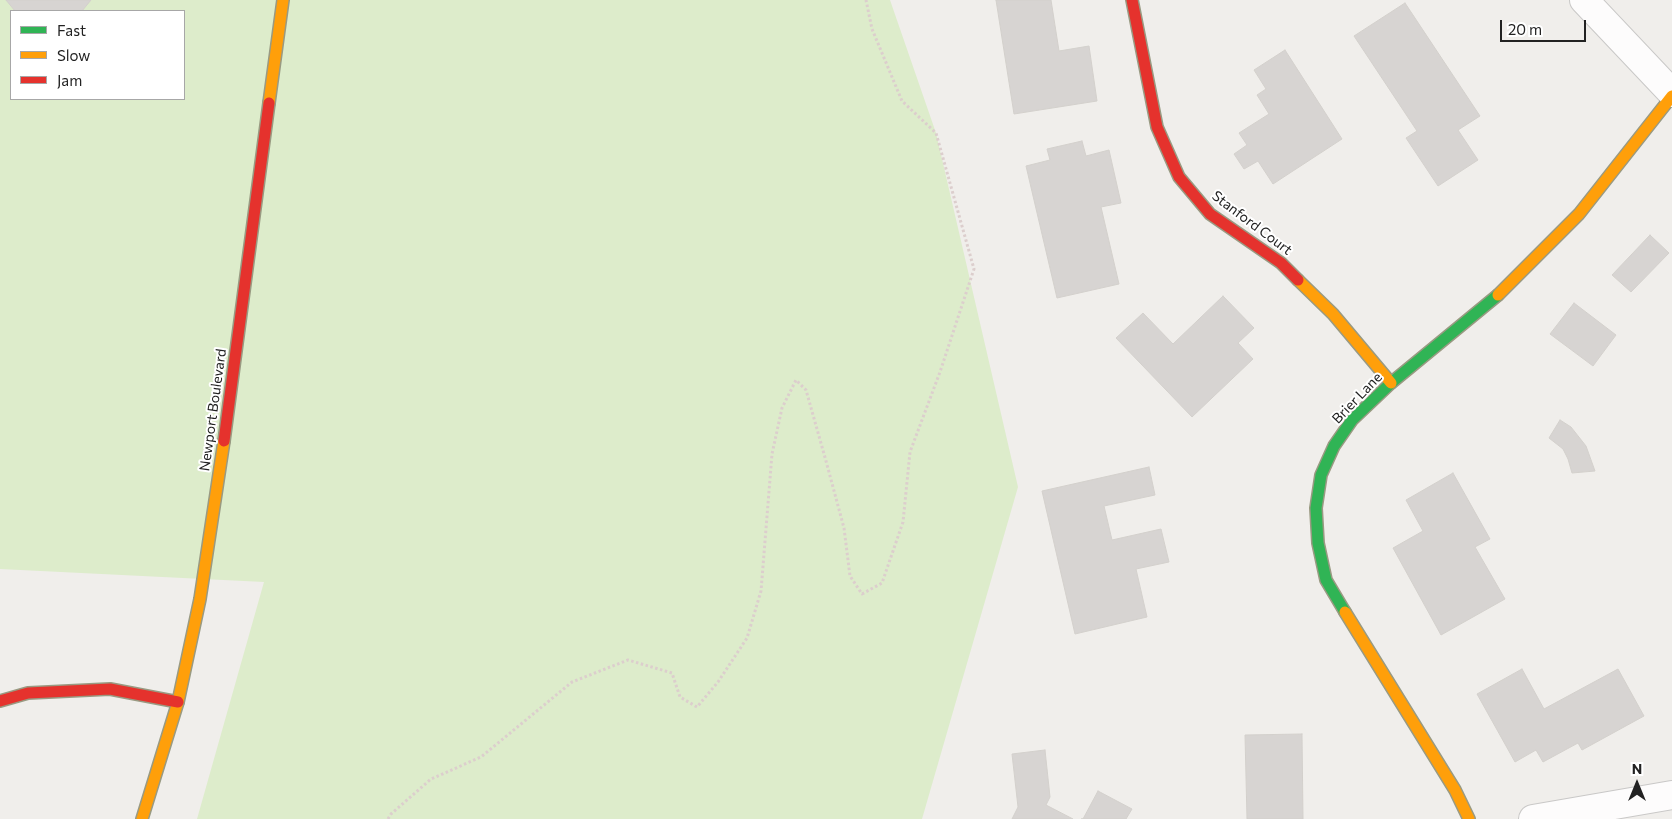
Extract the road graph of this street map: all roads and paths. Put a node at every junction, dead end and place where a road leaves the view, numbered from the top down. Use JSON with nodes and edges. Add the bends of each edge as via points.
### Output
{"nodes":[{"id":1,"x":283,"y":0,"type":"edge"},
{"id":2,"x":866,"y":0,"type":"edge"},
{"id":3,"x":1132,"y":0,"type":"edge"},
{"id":4,"x":1584,"y":0,"type":"edge"},
{"id":5,"x":1672,"y":94,"type":"edge"},
{"id":6,"x":1391,"y":383,"type":"junction"},
{"id":7,"x":0,"y":701,"type":"edge"},
{"id":8,"x":178,"y":702,"type":"junction"},
{"id":9,"x":1672,"y":795,"type":"edge"},
{"id":10,"x":142,"y":819,"type":"edge"},
{"id":11,"x":388,"y":819,"type":"edge"},
{"id":12,"x":1469,"y":819,"type":"edge"},
{"id":13,"x":1533,"y":819,"type":"edge"}],
"edges":[{"from":1,"to":8,"type":"street","name":"Newport Boulevard","via":[[221,462],[200,599]]},
{"from":2,"to":11,"type":"path","via":[[872,29],[902,101],[936,133],[974,270],[910,452],[903,522],[882,583],[862,594],[850,576],[844,528],[826,461],[806,390],[796,380],[782,408],[772,454],[761,590],[747,638],[697,707],[680,697],[672,673],[628,660],[572,682],[481,758],[431,779]]},
{"from":3,"to":6,"type":"street","name":"Stanford Court","via":[[1157,127],[1179,177],[1210,214],[1281,263],[1333,314]]},
{"from":4,"to":5,"type":"street"},
{"from":5,"to":6,"type":"street","name":"Brier Lane","via":[[1579,214],[1514,282]]},
{"from":6,"to":12,"type":"street","name":"Brier Lane","via":[[1352,420],[1334,446],[1319,484],[1316,508],[1318,543],[1326,580],[1455,790]]},
{"from":7,"to":8,"type":"street","via":[[28,693],[110,689]]},
{"from":8,"to":10,"type":"street","name":"Newport Boulevard"},
{"from":9,"to":13,"type":"street"}]}
